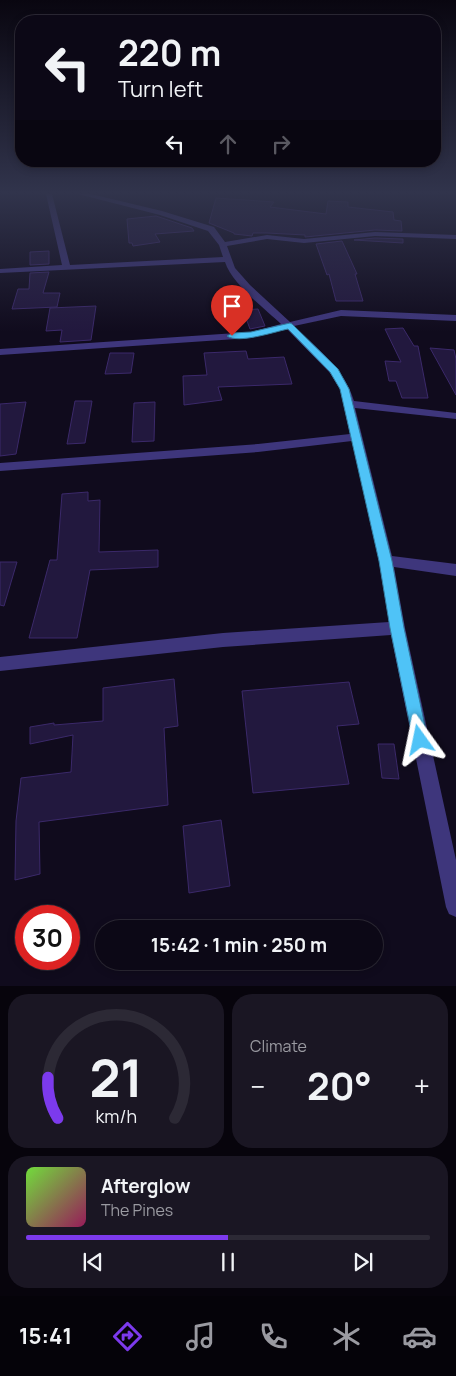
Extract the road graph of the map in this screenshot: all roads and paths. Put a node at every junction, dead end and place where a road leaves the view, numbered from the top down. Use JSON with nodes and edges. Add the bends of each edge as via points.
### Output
{"nodes":[{"id":1,"x":60,"y":240,"type":"edge"},
{"id":2,"x":220,"y":240,"type":"edge"},
{"id":3,"x":250,"y":240,"type":"edge"},
{"id":4,"x":295,"y":240,"type":"edge"},
{"id":5,"x":313,"y":240,"type":"edge"},
{"id":6,"x":223,"y":245,"type":"junction"},
{"id":7,"x":228,"y":259,"type":"junction"},
{"id":8,"x":66,"y":267,"type":"junction"},
{"id":9,"x":0,"y":271,"type":"edge"},
{"id":10,"x":456,"y":318,"type":"edge"},
{"id":11,"x":290,"y":326,"type":"junction"},
{"id":12,"x":0,"y":352,"type":"edge"},
{"id":13,"x":349,"y":404,"type":"junction"},
{"id":14,"x":456,"y":416,"type":"edge"},
{"id":15,"x":357,"y":437,"type":"junction"},
{"id":16,"x":0,"y":467,"type":"edge"},
{"id":17,"x":386,"y":561,"type":"junction"},
{"id":18,"x":456,"y":570,"type":"edge"},
{"id":19,"x":397,"y":628,"type":"junction"},
{"id":20,"x":0,"y":664,"type":"edge"},
{"id":21,"x":456,"y":907,"type":"edge"}],
"edges":[{"from":1,"to":8,"type":"street"},
{"from":2,"to":6,"type":"street"},
{"from":3,"to":6,"type":"street"},
{"from":4,"to":5,"type":"street"},
{"from":6,"to":7,"type":"street"},
{"from":7,"to":8,"type":"street"},
{"from":7,"to":11,"type":"street","via":[[231,269],[247,287]]},
{"from":8,"to":9,"type":"street"},
{"from":10,"to":11,"type":"street","via":[[341,313]]},
{"from":11,"to":12,"type":"street","via":[[251,335]]},
{"from":11,"to":13,"type":"street","via":[[334,371],[345,389]]},
{"from":13,"to":14,"type":"street"},
{"from":13,"to":15,"type":"street"},
{"from":15,"to":16,"type":"street","via":[[258,448]]},
{"from":15,"to":17,"type":"street"},
{"from":17,"to":18,"type":"street"},
{"from":17,"to":19,"type":"street"},
{"from":19,"to":20,"type":"street","via":[[223,640]]},
{"from":19,"to":21,"type":"street"}]}
